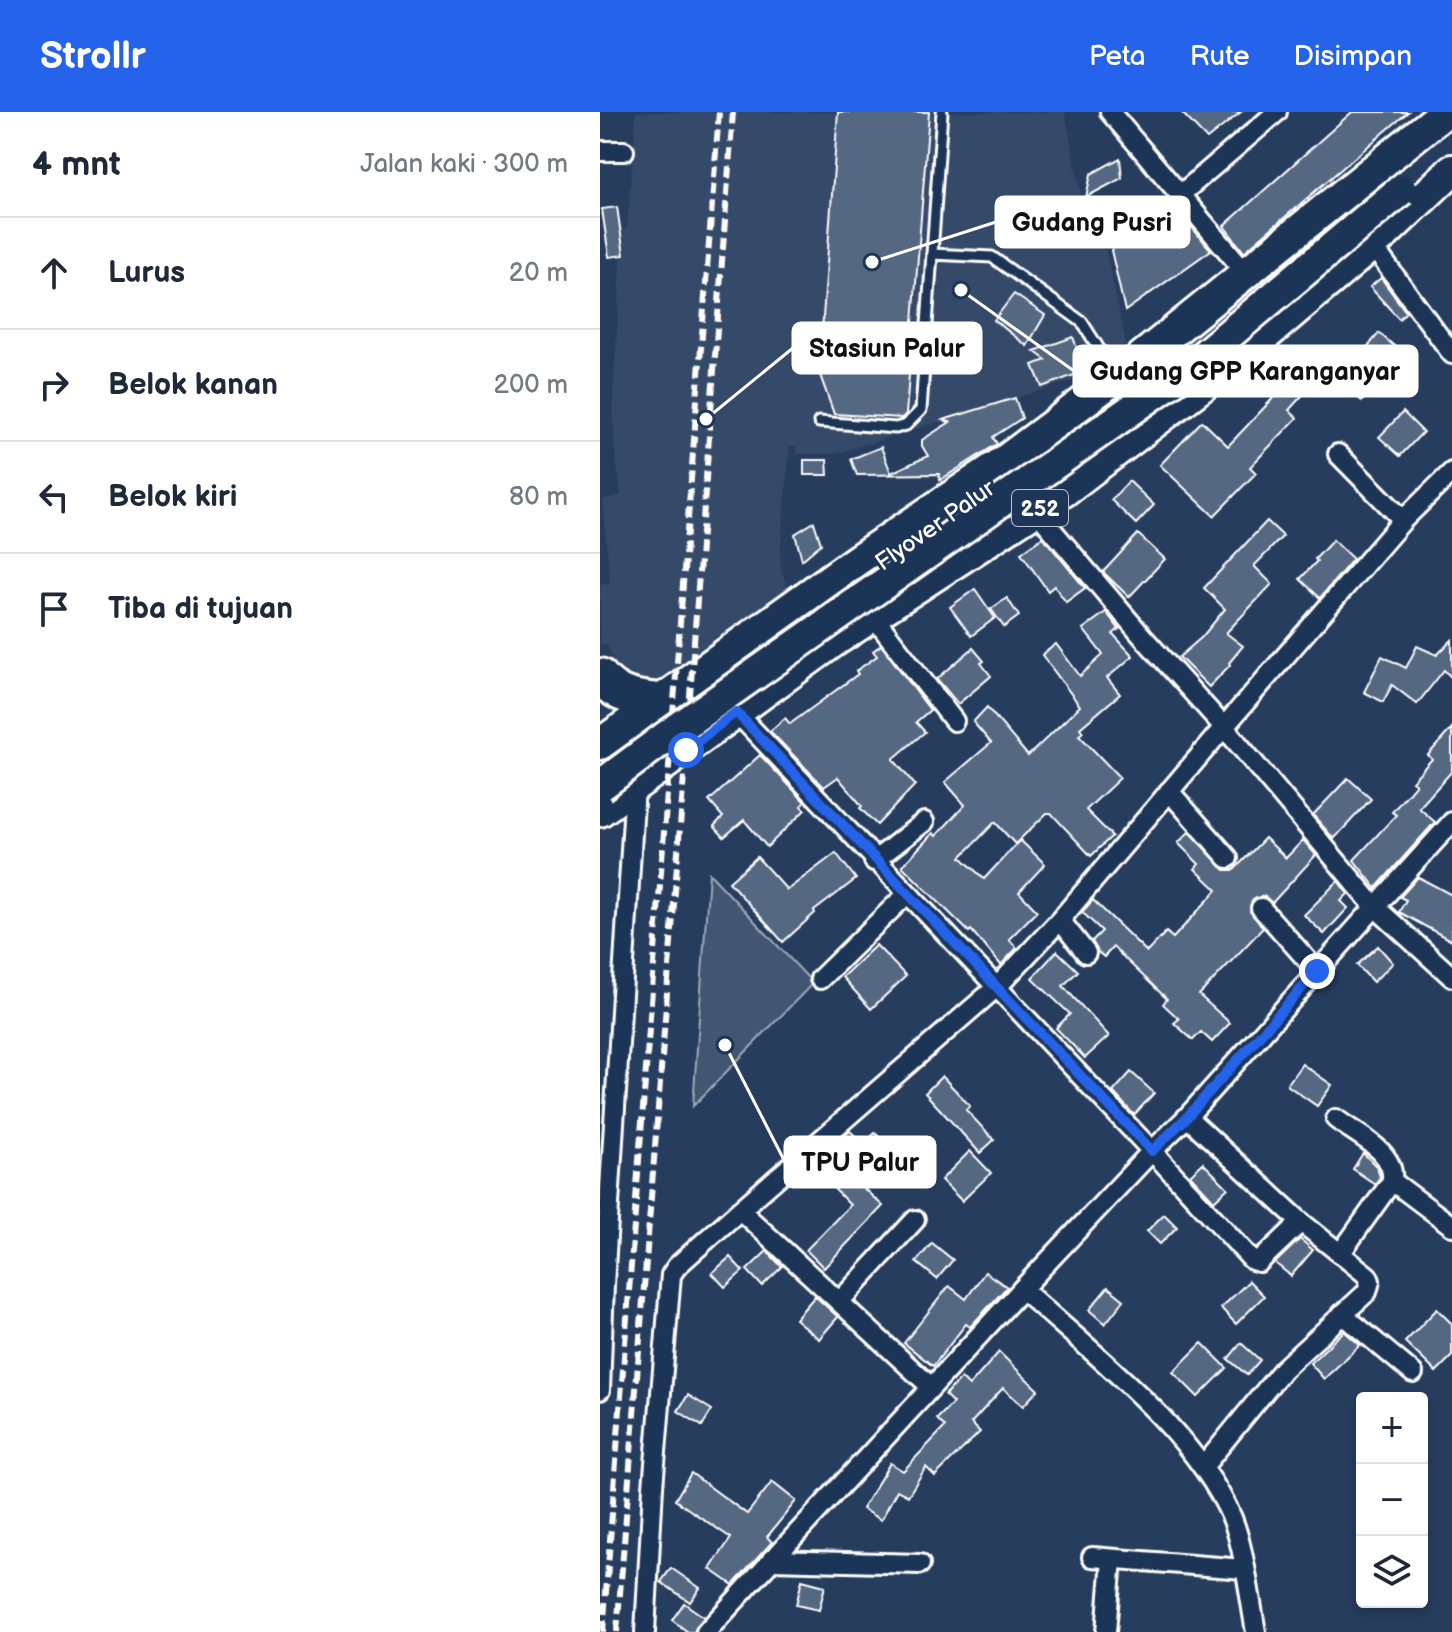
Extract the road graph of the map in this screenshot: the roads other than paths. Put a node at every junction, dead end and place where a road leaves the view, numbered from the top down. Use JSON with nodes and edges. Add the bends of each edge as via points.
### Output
{"nodes":[{"id":1,"x":942,"y":112,"type":"edge"},
{"id":2,"x":1110,"y":112,"type":"edge"},
{"id":3,"x":1277,"y":112,"type":"edge"},
{"id":4,"x":1445,"y":112,"type":"edge"},
{"id":5,"x":1452,"y":124,"type":"edge"},
{"id":6,"x":1452,"y":147,"type":"edge"},
{"id":7,"x":600,"y":151,"type":"edge"},
{"id":8,"x":624,"y":151,"type":"dead end"},
{"id":9,"x":1452,"y":170,"type":"edge"},
{"id":10,"x":1396,"y":183,"type":"junction"},
{"id":11,"x":1181,"y":194,"type":"junction"},
{"id":12,"x":1372,"y":245,"type":"junction"},
{"id":13,"x":932,"y":254,"type":"junction"},
{"id":14,"x":1247,"y":274,"type":"junction"},
{"id":15,"x":1452,"y":354,"type":"edge"},
{"id":16,"x":1117,"y":377,"type":"junction"},
{"id":17,"x":819,"y":422,"type":"dead end"},
{"id":18,"x":1338,"y":454,"type":"dead end"},
{"id":19,"x":1452,"y":472,"type":"edge"},
{"id":20,"x":1036,"y":511,"type":"junction"},
{"id":21,"x":1403,"y":520,"type":"junction"},
{"id":22,"x":804,"y":597,"type":"junction"},
{"id":23,"x":873,"y":616,"type":"junction"},
{"id":24,"x":833,"y":642,"type":"junction"},
{"id":25,"x":600,"y":676,"type":"edge"},
{"id":26,"x":660,"y":701,"type":"junction"},
{"id":27,"x":736,"y":712,"type":"junction"},
{"id":28,"x":954,"y":721,"type":"dead end"},
{"id":29,"x":1224,"y":727,"type":"junction"},
{"id":30,"x":600,"y":744,"type":"edge"},
{"id":31,"x":600,"y":769,"type":"edge"},
{"id":32,"x":600,"y":786,"type":"edge"},
{"id":33,"x":635,"y":786,"type":"junction"},
{"id":34,"x":1169,"y":791,"type":"junction"},
{"id":35,"x":600,"y":811,"type":"edge"},
{"id":36,"x":924,"y":822,"type":"dead end"},
{"id":37,"x":1452,"y":822,"type":"edge"},
{"id":38,"x":1228,"y":858,"type":"dead end"},
{"id":39,"x":874,"y":861,"type":"junction"},
{"id":40,"x":907,"y":894,"type":"junction"},
{"id":41,"x":1375,"y":907,"type":"junction"},
{"id":42,"x":1261,"y":908,"type":"dead end"},
{"id":43,"x":1060,"y":920,"type":"junction"},
{"id":44,"x":1086,"y":953,"type":"dead end"},
{"id":45,"x":1317,"y":971,"type":"junction"},
{"id":46,"x":1452,"y":977,"type":"edge"},
{"id":47,"x":820,"y":979,"type":"dead end"},
{"id":48,"x":998,"y":986,"type":"junction"},
{"id":49,"x":1187,"y":1117,"type":"junction"},
{"id":50,"x":1336,"y":1119,"type":"dead end"},
{"id":51,"x":1152,"y":1151,"type":"junction"},
{"id":52,"x":1392,"y":1181,"type":"junction"},
{"id":53,"x":740,"y":1210,"type":"junction"},
{"id":54,"x":915,"y":1220,"type":"dead end"},
{"id":55,"x":1301,"y":1222,"type":"junction"},
{"id":56,"x":1452,"y":1226,"type":"edge"},
{"id":57,"x":1340,"y":1254,"type":"junction"},
{"id":58,"x":602,"y":1287,"type":"edge"},
{"id":59,"x":1022,"y":1289,"type":"junction"},
{"id":60,"x":839,"y":1302,"type":"junction"},
{"id":61,"x":1342,"y":1314,"type":"junction"},
{"id":62,"x":1413,"y":1373,"type":"dead end"},
{"id":63,"x":931,"y":1387,"type":"junction"},
{"id":64,"x":600,"y":1390,"type":"edge"},
{"id":65,"x":1208,"y":1475,"type":"junction"},
{"id":66,"x":1092,"y":1557,"type":"dead end"},
{"id":67,"x":1112,"y":1559,"type":"junction"},
{"id":68,"x":772,"y":1560,"type":"junction"},
{"id":69,"x":920,"y":1564,"type":"dead end"},
{"id":70,"x":1244,"y":1569,"type":"junction"},
{"id":71,"x":645,"y":1632,"type":"edge"},
{"id":72,"x":706,"y":1632,"type":"edge"},
{"id":73,"x":1106,"y":1632,"type":"edge"},
{"id":74,"x":1256,"y":1632,"type":"edge"}],
"edges":[{"from":1,"to":13,"type":"lane"},
{"from":2,"to":11,"type":"street"},
{"from":3,"to":11,"type":"street"},
{"from":4,"to":14,"type":"main road","number":"252"},
{"from":5,"to":10,"type":"main road","name":"Flyover Palur"},
{"from":6,"to":10,"type":"main road","name":"Flyover Palur"},
{"from":7,"to":8,"type":"street"},
{"from":9,"to":12,"type":"main road","number":"252"},
{"from":10,"to":31,"type":"main road","name":"Flyover Palur","number":"252","via":[[1182,349],[720,677]]},
{"from":10,"to":32,"type":"main road","name":"Flyover Palur","number":"252","bridge":true,"via":[[1178,377]]},
{"from":11,"to":14,"type":"street"},
{"from":12,"to":15,"type":"street"},
{"from":12,"to":20,"type":"main road","number":"252","via":[[1239,358]]},
{"from":13,"to":16,"type":"lane","via":[[992,257],[1082,322]]},
{"from":13,"to":17,"type":"lane","via":[[921,410],[896,428]]},
{"from":14,"to":16,"type":"main road","number":"252"},
{"from":16,"to":22,"type":"main road","number":"252"},
{"from":18,"to":21,"type":"street"},
{"from":19,"to":21,"type":"street"},
{"from":20,"to":23,"type":"main road","number":"252"},
{"from":20,"to":29,"type":"street"},
{"from":21,"to":29,"type":"street"},
{"from":22,"to":24,"type":"main road","via":[[801,613],[812,637]]},
{"from":22,"to":26,"type":"main road","number":"252"},
{"from":23,"to":24,"type":"main road","number":"252"},
{"from":23,"to":28,"type":"street"},
{"from":24,"to":27,"type":"main road","number":"252"},
{"from":25,"to":26,"type":"highway","via":[[632,698]]},
{"from":26,"to":30,"type":"main road","number":"252"},
{"from":27,"to":33,"type":"main road","number":"252"},
{"from":27,"to":39,"type":"street"},
{"from":29,"to":34,"type":"street"},
{"from":29,"to":41,"type":"street"},
{"from":33,"to":35,"type":"main road","number":"252"},
{"from":33,"to":58,"type":"street"},
{"from":34,"to":38,"type":"street"},
{"from":34,"to":43,"type":"street"},
{"from":36,"to":39,"type":"street"},
{"from":37,"to":41,"type":"street"},
{"from":39,"to":40,"type":"street"},
{"from":40,"to":47,"type":"street"},
{"from":40,"to":48,"type":"street"},
{"from":41,"to":45,"type":"street"},
{"from":41,"to":46,"type":"street"},
{"from":42,"to":45,"type":"street"},
{"from":43,"to":44,"type":"street"},
{"from":43,"to":48,"type":"street"},
{"from":45,"to":49,"type":"street"},
{"from":48,"to":51,"type":"street"},
{"from":48,"to":53,"type":"street"},
{"from":49,"to":51,"type":"street"},
{"from":49,"to":55,"type":"street"},
{"from":50,"to":52,"type":"street","via":[[1386,1156]]},
{"from":51,"to":55,"type":"street","via":[[1252,1260],[1259,1262]]},
{"from":51,"to":59,"type":"street"},
{"from":52,"to":56,"type":"street"},
{"from":52,"to":57,"type":"street"},
{"from":53,"to":60,"type":"street"},
{"from":53,"to":71,"type":"street","via":[[671,1275]]},
{"from":54,"to":60,"type":"street"},
{"from":55,"to":57,"type":"street"},
{"from":57,"to":61,"type":"street","via":[[1370,1281],[1367,1292]]},
{"from":58,"to":64,"type":"street"},
{"from":59,"to":63,"type":"street"},
{"from":59,"to":65,"type":"street","via":[[1155,1412]]},
{"from":60,"to":63,"type":"street"},
{"from":61,"to":62,"type":"street"},
{"from":61,"to":65,"type":"street","via":[[1283,1369]]},
{"from":63,"to":68,"type":"street"},
{"from":65,"to":70,"type":"street","via":[[1233,1520]]},
{"from":66,"to":67,"type":"street"},
{"from":67,"to":70,"type":"street"},
{"from":67,"to":73,"type":"street"},
{"from":68,"to":69,"type":"street"},
{"from":68,"to":72,"type":"street"},
{"from":70,"to":74,"type":"street"}]}
